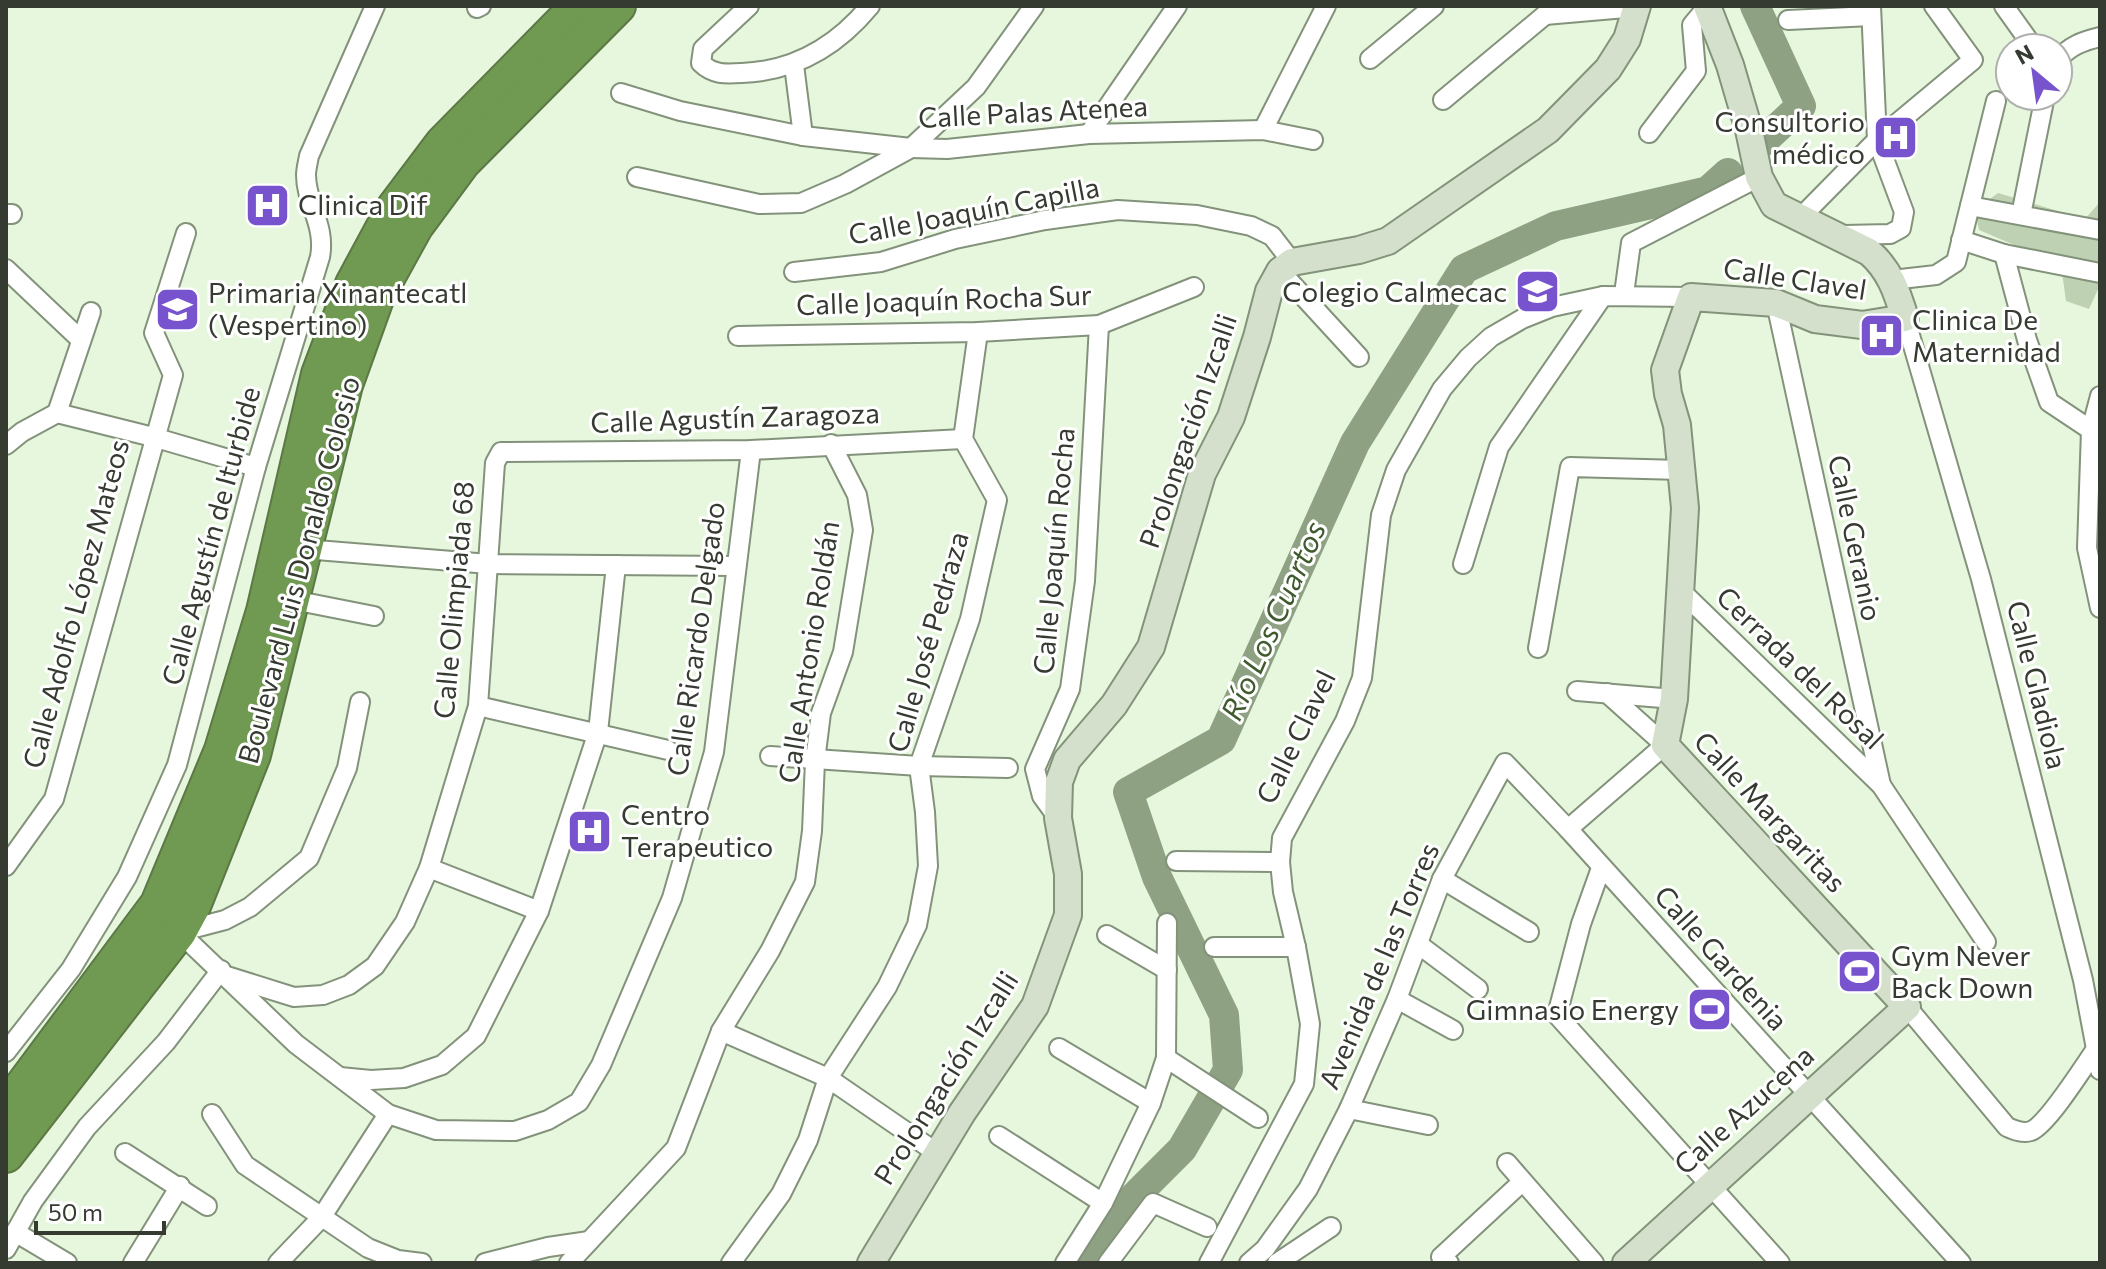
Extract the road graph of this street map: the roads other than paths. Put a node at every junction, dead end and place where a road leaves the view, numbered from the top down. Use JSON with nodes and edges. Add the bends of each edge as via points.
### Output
{"nodes":[{"id":1,"x":375,"y":6,"type":"edge"},
{"id":2,"x":578,"y":6,"type":"edge"},
{"id":3,"x":618,"y":6,"type":"edge"},
{"id":4,"x":749,"y":6,"type":"edge"},
{"id":5,"x":870,"y":6,"type":"edge"},
{"id":6,"x":1034,"y":6,"type":"edge"},
{"id":7,"x":1177,"y":6,"type":"edge"},
{"id":8,"x":1326,"y":6,"type":"edge"},
{"id":9,"x":1434,"y":6,"type":"edge"},
{"id":10,"x":1637,"y":6,"type":"edge"},
{"id":11,"x":1934,"y":6,"type":"edge"},
{"id":12,"x":2004,"y":6,"type":"edge"},
{"id":13,"x":1707,"y":7,"type":"edge"},
{"id":14,"x":1541,"y":11,"type":"edge"},
{"id":15,"x":1871,"y":11,"type":"edge"},
{"id":16,"x":1788,"y":20,"type":"dead end"},
{"id":17,"x":2023,"y":32,"type":"edge"},
{"id":18,"x":2100,"y":37,"type":"edge"},
{"id":19,"x":2074,"y":46,"type":"edge"},
{"id":20,"x":1370,"y":59,"type":"dead end"},
{"id":21,"x":794,"y":65,"type":"junction"},
{"id":22,"x":621,"y":93,"type":"dead end"},
{"id":23,"x":1443,"y":100,"type":"dead end"},
{"id":24,"x":1994,"y":109,"type":"edge"},
{"id":25,"x":2042,"y":112,"type":"edge"},
{"id":26,"x":1263,"y":130,"type":"junction"},
{"id":27,"x":1649,"y":133,"type":"dead end"},
{"id":28,"x":1089,"y":134,"type":"junction"},
{"id":29,"x":803,"y":136,"type":"junction"},
{"id":30,"x":1313,"y":140,"type":"dead end"},
{"id":31,"x":1877,"y":140,"type":"junction"},
{"id":32,"x":911,"y":148,"type":"junction"},
{"id":33,"x":637,"y":177,"type":"dead end"},
{"id":34,"x":1759,"y":177,"type":"junction"},
{"id":35,"x":1970,"y":206,"type":"junction"},
{"id":36,"x":2021,"y":215,"type":"junction"},
{"id":37,"x":1799,"y":219,"type":"junction"},
{"id":38,"x":2100,"y":230,"type":"edge"},
{"id":39,"x":186,"y":233,"type":"dead end"},
{"id":40,"x":1833,"y":235,"type":"junction"},
{"id":41,"x":1961,"y":240,"type":"junction"},
{"id":42,"x":2004,"y":254,"type":"junction"},
{"id":43,"x":1286,"y":266,"type":"junction"},
{"id":44,"x":6,"y":269,"type":"edge"},
{"id":45,"x":794,"y":272,"type":"dead end"},
{"id":46,"x":2100,"y":273,"type":"edge"},
{"id":47,"x":1892,"y":280,"type":"junction"},
{"id":48,"x":1194,"y":287,"type":"dead end"},
{"id":49,"x":1624,"y":294,"type":"junction"},
{"id":50,"x":1603,"y":296,"type":"junction"},
{"id":51,"x":1691,"y":297,"type":"junction"},
{"id":52,"x":1776,"y":303,"type":"junction"},
{"id":53,"x":91,"y":312,"type":"dead end"},
{"id":54,"x":1905,"y":318,"type":"junction"},
{"id":55,"x":1099,"y":325,"type":"junction"},
{"id":56,"x":978,"y":332,"type":"junction"},
{"id":57,"x":738,"y":336,"type":"dead end"},
{"id":58,"x":81,"y":340,"type":"junction"},
{"id":59,"x":1359,"y":357,"type":"dead end"},
{"id":60,"x":2100,"y":396,"type":"edge"},
{"id":61,"x":274,"y":410,"type":"junction"},
{"id":62,"x":57,"y":413,"type":"junction"},
{"id":63,"x":308,"y":418,"type":"junction"},
{"id":64,"x":2091,"y":430,"type":"junction"},
{"id":65,"x":153,"y":437,"type":"junction"},
{"id":66,"x":963,"y":439,"type":"junction"},
{"id":67,"x":831,"y":444,"type":"junction"},
{"id":68,"x":6,"y":445,"type":"edge"},
{"id":69,"x":508,"y":450,"type":"joint"},
{"id":70,"x":751,"y":450,"type":"junction"},
{"id":71,"x":256,"y":467,"type":"junction"},
{"id":72,"x":1681,"y":470,"type":"junction"},
{"id":73,"x":304,"y":549,"type":"junction"},
{"id":74,"x":489,"y":564,"type":"junction"},
{"id":75,"x":1463,"y":564,"type":"dead end"},
{"id":76,"x":616,"y":565,"type":"junction"},
{"id":77,"x":735,"y":566,"type":"junction"},
{"id":78,"x":1680,"y":590,"type":"junction"},
{"id":79,"x":293,"y":600,"type":"junction"},
{"id":80,"x":2100,"y":608,"type":"edge"},
{"id":81,"x":374,"y":616,"type":"dead end"},
{"id":82,"x":1538,"y":648,"type":"dead end"},
{"id":83,"x":1577,"y":691,"type":"dead end"},
{"id":84,"x":1607,"y":693,"type":"junction"},
{"id":85,"x":1674,"y":699,"type":"junction"},
{"id":86,"x":360,"y":702,"type":"dead end"},
{"id":87,"x":478,"y":706,"type":"junction"},
{"id":88,"x":598,"y":732,"type":"junction"},
{"id":89,"x":1665,"y":745,"type":"junction"},
{"id":90,"x":668,"y":750,"type":"dead end"},
{"id":91,"x":770,"y":756,"type":"dead end"},
{"id":92,"x":815,"y":761,"type":"junction"},
{"id":93,"x":919,"y":766,"type":"junction"},
{"id":94,"x":1008,"y":768,"type":"dead end"},
{"id":95,"x":1881,"y":785,"type":"junction"},
{"id":96,"x":1058,"y":818,"type":"junction"},
{"id":97,"x":1568,"y":829,"type":"junction"},
{"id":98,"x":1176,"y":861,"type":"dead end"},
{"id":99,"x":1280,"y":862,"type":"junction"},
{"id":100,"x":6,"y":866,"type":"edge"},
{"id":101,"x":429,"y":868,"type":"junction"},
{"id":102,"x":1601,"y":868,"type":"junction"},
{"id":103,"x":1442,"y":879,"type":"junction"},
{"id":104,"x":539,"y":911,"type":"junction"},
{"id":105,"x":1167,"y":923,"type":"dead end"},
{"id":106,"x":179,"y":932,"type":"junction"},
{"id":107,"x":1529,"y":932,"type":"dead end"},
{"id":108,"x":1107,"y":935,"type":"dead end"},
{"id":109,"x":1986,"y":942,"type":"dead end"},
{"id":110,"x":1418,"y":944,"type":"junction"},
{"id":111,"x":1214,"y":947,"type":"dead end"},
{"id":112,"x":1296,"y":947,"type":"junction"},
{"id":113,"x":1167,"y":970,"type":"junction"},
{"id":114,"x":224,"y":973,"type":"junction"},
{"id":115,"x":1478,"y":989,"type":"dead end"},
{"id":116,"x":1397,"y":999,"type":"junction"},
{"id":117,"x":1907,"y":1007,"type":"junction"},
{"id":118,"x":1453,"y":1030,"type":"dead end"},
{"id":119,"x":721,"y":1031,"type":"junction"},
{"id":120,"x":53,"y":1046,"type":"junction"},
{"id":121,"x":1059,"y":1048,"type":"dead end"},
{"id":122,"x":2096,"y":1049,"type":"junction"},
{"id":123,"x":6,"y":1052,"type":"edge"},
{"id":124,"x":1166,"y":1058,"type":"junction"},
{"id":125,"x":2100,"y":1070,"type":"edge"},
{"id":126,"x":340,"y":1077,"type":"junction"},
{"id":127,"x":828,"y":1078,"type":"junction"},
{"id":128,"x":6,"y":1089,"type":"edge"},
{"id":129,"x":1808,"y":1095,"type":"junction"},
{"id":130,"x":1151,"y":1103,"type":"junction"},
{"id":131,"x":6,"y":1108,"type":"edge"},
{"id":132,"x":1349,"y":1109,"type":"junction"},
{"id":133,"x":212,"y":1114,"type":"dead end"},
{"id":134,"x":388,"y":1114,"type":"junction"},
{"id":135,"x":1258,"y":1118,"type":"dead end"},
{"id":136,"x":1428,"y":1125,"type":"dead end"},
{"id":137,"x":999,"y":1136,"type":"dead end"},
{"id":138,"x":125,"y":1153,"type":"dead end"},
{"id":139,"x":937,"y":1153,"type":"junction"},
{"id":140,"x":6,"y":1155,"type":"edge"},
{"id":141,"x":1507,"y":1163,"type":"dead end"},
{"id":142,"x":1522,"y":1182,"type":"junction"},
{"id":143,"x":1710,"y":1184,"type":"junction"},
{"id":144,"x":180,"y":1186,"type":"junction"},
{"id":145,"x":1103,"y":1203,"type":"junction"},
{"id":146,"x":207,"y":1206,"type":"dead end"},
{"id":147,"x":321,"y":1218,"type":"junction"},
{"id":148,"x":1207,"y":1227,"type":"dead end"},
{"id":149,"x":1331,"y":1227,"type":"dead end"},
{"id":150,"x":10,"y":1241,"type":"edge"},
{"id":151,"x":589,"y":1241,"type":"junction"},
{"id":152,"x":1445,"y":1260,"type":"edge"},
{"id":153,"x":67,"y":1263,"type":"edge"},
{"id":154,"x":133,"y":1263,"type":"edge"},
{"id":155,"x":278,"y":1263,"type":"edge"},
{"id":156,"x":419,"y":1263,"type":"edge"},
{"id":157,"x":485,"y":1263,"type":"edge"},
{"id":158,"x":569,"y":1263,"type":"edge"},
{"id":159,"x":731,"y":1263,"type":"edge"},
{"id":160,"x":871,"y":1263,"type":"edge"},
{"id":161,"x":1065,"y":1263,"type":"edge"},
{"id":162,"x":1108,"y":1263,"type":"edge"},
{"id":163,"x":1209,"y":1263,"type":"edge"},
{"id":164,"x":1249,"y":1263,"type":"edge"},
{"id":165,"x":1277,"y":1263,"type":"edge"},
{"id":166,"x":1594,"y":1263,"type":"edge"},
{"id":167,"x":1626,"y":1263,"type":"edge"},
{"id":168,"x":1780,"y":1263,"type":"edge"},
{"id":169,"x":1961,"y":1263,"type":"edge"}],
"edges":[{"from":1,"to":61,"type":"street","name":"Calle Agustín de Iturbide","via":[[309,156],[306,176],[322,244]]},
{"from":2,"to":63,"type":"highway","name":"Boulevard Luis Donaldo Colosio","via":[[443,143],[394,208],[353,284]]},
{"from":3,"to":73,"type":"highway","name":"Boulevard Luis Donaldo Colosio","via":[[463,162],[415,227],[377,296],[345,385]]},
{"from":4,"to":21,"type":"street","via":[[703,49],[701,63],[721,74]]},
{"from":5,"to":21,"type":"street","via":[[852,28]]},
{"from":6,"to":32,"type":"street","via":[[976,87]]},
{"from":7,"to":28,"type":"street"},
{"from":8,"to":26,"type":"street"},
{"from":9,"to":20,"type":"street"},
{"from":10,"to":14,"type":"street"},
{"from":10,"to":43,"type":"street","via":[[1627,39],[1608,69],[1548,130],[1388,241]]},
{"from":11,"to":31,"type":"street","via":[[1973,60]]},
{"from":12,"to":17,"type":"street"},
{"from":13,"to":27,"type":"street","via":[[1692,25],[1696,71]]},
{"from":13,"to":34,"type":"street","via":[[1730,65]]},
{"from":14,"to":23,"type":"street"},
{"from":15,"to":16,"type":"street"},
{"from":15,"to":31,"type":"street"},
{"from":18,"to":19,"type":"street"},
{"from":21,"to":29,"type":"street"},
{"from":22,"to":29,"type":"street","name":"Calle Palas Atenea"},
{"from":24,"to":35,"type":"street"},
{"from":25,"to":36,"type":"street"},
{"from":26,"to":28,"type":"street","name":"Calle Palas Atenea"},
{"from":26,"to":30,"type":"street","name":"Calle Palas Atenea"},
{"from":28,"to":32,"type":"street","name":"Calle Palas Atenea"},
{"from":29,"to":32,"type":"street","name":"Calle Palas Atenea"},
{"from":31,"to":37,"type":"street"},
{"from":31,"to":40,"type":"street","via":[[1904,212],[1901,228],[1890,234]]},
{"from":32,"to":33,"type":"street","via":[[801,203],[759,204]]},
{"from":34,"to":37,"type":"street","via":[[1774,205]]},
{"from":34,"to":49,"type":"street","via":[[1631,243]]},
{"from":35,"to":36,"type":"street"},
{"from":35,"to":41,"type":"street"},
{"from":36,"to":38,"type":"street"},
{"from":37,"to":40,"type":"street"},
{"from":39,"to":65,"type":"street","via":[[154,333],[173,375]]},
{"from":40,"to":47,"type":"street","via":[[1869,252]]},
{"from":41,"to":42,"type":"street"},
{"from":41,"to":47,"type":"street","via":[[1956,262],[1936,275]]},
{"from":42,"to":46,"type":"street"},
{"from":42,"to":64,"type":"street","via":[[2049,402]]},
{"from":43,"to":45,"type":"street","name":"Calle Joaquín Capilla","via":[[1272,236],[1251,226],[1197,215],[1118,210],[955,239],[881,262]]},
{"from":43,"to":59,"type":"street","name":"Calle Joaquín Capilla"},
{"from":43,"to":96,"type":"street","name":"Prolongación Izcalli","via":[[1269,291],[1231,417],[1202,474],[1151,647],[1114,705],[1067,760],[1059,782]]},
{"from":44,"to":58,"type":"street"},
{"from":47,"to":54,"type":"street"},
{"from":48,"to":55,"type":"street","name":"Calle Joaquín Rocha Sur"},
{"from":49,"to":50,"type":"street","name":"Calle Clavel"},
{"from":49,"to":51,"type":"street","name":"Calle Clavel"},
{"from":50,"to":75,"type":"street","via":[[1499,447]]},
{"from":50,"to":99,"type":"street","name":"Calle Clavel","via":[[1552,307],[1491,337],[1442,389],[1396,470],[1381,515],[1362,678],[1345,721],[1282,838]]},
{"from":51,"to":52,"type":"street","name":"Calle Clavel"},
{"from":51,"to":72,"type":"street","name":"Calle Margaritas","via":[[1665,370]]},
{"from":52,"to":54,"type":"street","name":"Calle Clavel","via":[[1815,319],[1862,325]]},
{"from":52,"to":95,"type":"street","name":"Calle Geranio"},
{"from":53,"to":58,"type":"street"},
{"from":54,"to":122,"type":"street","name":"Calle Gladiola","via":[[1981,579]]},
{"from":55,"to":56,"type":"street","name":"Calle Joaquín Rocha Sur"},
{"from":55,"to":96,"type":"street","name":"Calle Joaquín Rocha","via":[[1085,581],[1070,689],[1035,769],[1042,796]]},
{"from":56,"to":57,"type":"street","name":"Calle Joaquín Rocha Sur"},
{"from":56,"to":66,"type":"street"},
{"from":58,"to":62,"type":"street"},
{"from":60,"to":64,"type":"street"},
{"from":61,"to":63,"type":"street"},
{"from":61,"to":71,"type":"street","name":"Calle Agustín de Iturbide"},
{"from":62,"to":65,"type":"street","name":"Calle Adolfo López Mateos"},
{"from":62,"to":68,"type":"street"},
{"from":63,"to":120,"type":"highway","name":"Boulevard Luis Donaldo Colosio","via":[[264,611],[222,750],[158,904]]},
{"from":64,"to":80,"type":"street","via":[[2087,548]]},
{"from":65,"to":71,"type":"street"},
{"from":65,"to":100,"type":"street","name":"Calle Adolfo López Mateos","via":[[54,799]]},
{"from":66,"to":67,"type":"street","name":"Calle Agustín Zaragoza"},
{"from":66,"to":93,"type":"street","name":"Calle José Pedraza","via":[[997,500],[970,619]]},
{"from":67,"to":70,"type":"street","name":"Calle Agustín Zaragoza"},
{"from":67,"to":92,"type":"street","name":"Calle Antonio Roldán","via":[[857,495],[863,530],[843,652],[821,713]]},
{"from":69,"to":70,"type":"street","name":"Calle Agustín Zaragoza"},
{"from":69,"to":74,"type":"street","name":"Calle Olimpiada 68","via":[[495,463]]},
{"from":70,"to":77,"type":"street","name":"Calle Ricardo Delgado"},
{"from":71,"to":123,"type":"street","name":"Calle Agustín de Iturbide","via":[[177,765],[127,877],[71,969]]},
{"from":72,"to":78,"type":"street","name":"Calle Margaritas","via":[[1685,508]]},
{"from":72,"to":82,"type":"street","via":[[1570,467]]},
{"from":73,"to":74,"type":"street"},
{"from":73,"to":79,"type":"highway","name":"Boulevard Luis Donaldo Colosio"},
{"from":74,"to":76,"type":"street"},
{"from":74,"to":87,"type":"street","name":"Calle Olimpiada 68"},
{"from":76,"to":77,"type":"street"},
{"from":76,"to":88,"type":"street"},
{"from":77,"to":134,"type":"street","name":"Calle Ricardo Delgado","via":[[714,752],[672,898],[601,1065],[579,1102],[515,1131],[436,1130]]},
{"from":78,"to":85,"type":"street","name":"Calle Margaritas"},
{"from":78,"to":95,"type":"street","name":"Cerrada del Rosal"},
{"from":79,"to":81,"type":"street"},
{"from":79,"to":106,"type":"highway","name":"Boulevard Luis Donaldo Colosio","via":[[253,755]]},
{"from":83,"to":84,"type":"street"},
{"from":84,"to":85,"type":"street"},
{"from":84,"to":89,"type":"street"},
{"from":85,"to":89,"type":"street","name":"Calle Margaritas"},
{"from":86,"to":106,"type":"street","via":[[347,768],[309,858],[250,907]]},
{"from":87,"to":88,"type":"street"},
{"from":87,"to":101,"type":"street","name":"Calle Olimpiada 68"},
{"from":88,"to":90,"type":"street"},
{"from":88,"to":104,"type":"street"},
{"from":89,"to":97,"type":"street"},
{"from":89,"to":117,"type":"street","name":"Calle Margaritas"},
{"from":91,"to":92,"type":"street"},
{"from":92,"to":93,"type":"street"},
{"from":92,"to":119,"type":"street","name":"Calle Antonio Roldán","via":[[805,882]]},
{"from":93,"to":94,"type":"street"},
{"from":93,"to":127,"type":"street","name":"Calle José Pedraza","via":[[928,866],[917,925],[887,987]]},
{"from":95,"to":109,"type":"street"},
{"from":96,"to":139,"type":"street","name":"Prolongación Izcalli","via":[[1068,874],[1068,915],[1035,1006]]},
{"from":97,"to":102,"type":"street","name":"Avenida de las Torres"},
{"from":97,"to":103,"type":"street","name":"Avenida de las Torres","via":[[1505,763]]},
{"from":98,"to":99,"type":"street"},
{"from":99,"to":112,"type":"street","name":"Calle Clavel"},
{"from":101,"to":104,"type":"street"},
{"from":101,"to":114,"type":"street","name":"Calle Olimpiada 68","via":[[405,922],[383,955],[349,985],[323,995],[294,997]]},
{"from":102,"to":129,"type":"street","name":"Calle Gardenia"},
{"from":102,"to":143,"type":"street","via":[[1557,1015]]},
{"from":103,"to":107,"type":"street"},
{"from":103,"to":110,"type":"street","name":"Avenida de las Torres"},
{"from":104,"to":126,"type":"street","via":[[476,1036],[442,1065],[404,1078]]},
{"from":105,"to":113,"type":"street"},
{"from":106,"to":114,"type":"street","name":"Calle Ricardo Delgado"},
{"from":106,"to":140,"type":"highway","name":"Boulevard Luis Donaldo Colosio"},
{"from":108,"to":113,"type":"street"},
{"from":110,"to":115,"type":"street"},
{"from":110,"to":116,"type":"street","name":"Avenida de las Torres"},
{"from":111,"to":112,"type":"street"},
{"from":112,"to":163,"type":"street","name":"Calle Clavel","via":[[1310,1024],[1304,1084]]},
{"from":113,"to":124,"type":"street"},
{"from":114,"to":126,"type":"street","name":"Calle Ricardo Delgado","via":[[296,1044]]},
{"from":114,"to":150,"type":"street","via":[[87,1127]]},
{"from":116,"to":118,"type":"street"},
{"from":116,"to":132,"type":"street","name":"Avenida de las Torres"},
{"from":117,"to":122,"type":"street","name":"Calle Margaritas","via":[[2016,1132],[2030,1132],[2043,1122]]},
{"from":117,"to":129,"type":"street","name":"Calle Azucena"},
{"from":119,"to":127,"type":"street"},
{"from":119,"to":151,"type":"street","name":"Calle Antonio Roldán","via":[[676,1148]]},
{"from":120,"to":128,"type":"highway"},
{"from":120,"to":131,"type":"highway","name":"Boulevard Luis Donaldo Colosio"},
{"from":121,"to":130,"type":"street"},
{"from":122,"to":125,"type":"street","name":"Calle Gladiola"},
{"from":124,"to":130,"type":"street"},
{"from":124,"to":135,"type":"street"},
{"from":126,"to":134,"type":"street","name":"Calle Ricardo Delgado"},
{"from":127,"to":139,"type":"street"},
{"from":127,"to":159,"type":"street","name":"Calle José Pedraza","via":[[808,1140],[781,1194]]},
{"from":129,"to":143,"type":"street","name":"Calle Azucena"},
{"from":129,"to":169,"type":"street","name":"Calle Gardenia"},
{"from":130,"to":145,"type":"street"},
{"from":132,"to":136,"type":"street"},
{"from":132,"to":164,"type":"street","name":"Avenida de las Torres","via":[[1308,1189]]},
{"from":133,"to":147,"type":"street","via":[[245,1165]]},
{"from":134,"to":147,"type":"street"},
{"from":137,"to":145,"type":"street"},
{"from":138,"to":144,"type":"street"},
{"from":139,"to":160,"type":"street","name":"Prolongación Izcalli"},
{"from":141,"to":142,"type":"street"},
{"from":142,"to":152,"type":"street"},
{"from":142,"to":166,"type":"street"},
{"from":143,"to":167,"type":"street","name":"Calle Azucena"},
{"from":143,"to":168,"type":"street"},
{"from":144,"to":146,"type":"street"},
{"from":144,"to":154,"type":"street"},
{"from":145,"to":161,"type":"street"},
{"from":147,"to":155,"type":"street"},
{"from":147,"to":156,"type":"street","via":[[368,1248]]},
{"from":148,"to":162,"type":"street","via":[[1153,1203]]},
{"from":149,"to":165,"type":"street"},
{"from":150,"to":153,"type":"street"},
{"from":151,"to":157,"type":"street"},
{"from":151,"to":158,"type":"street","name":"Calle Antonio Roldán"}]}
